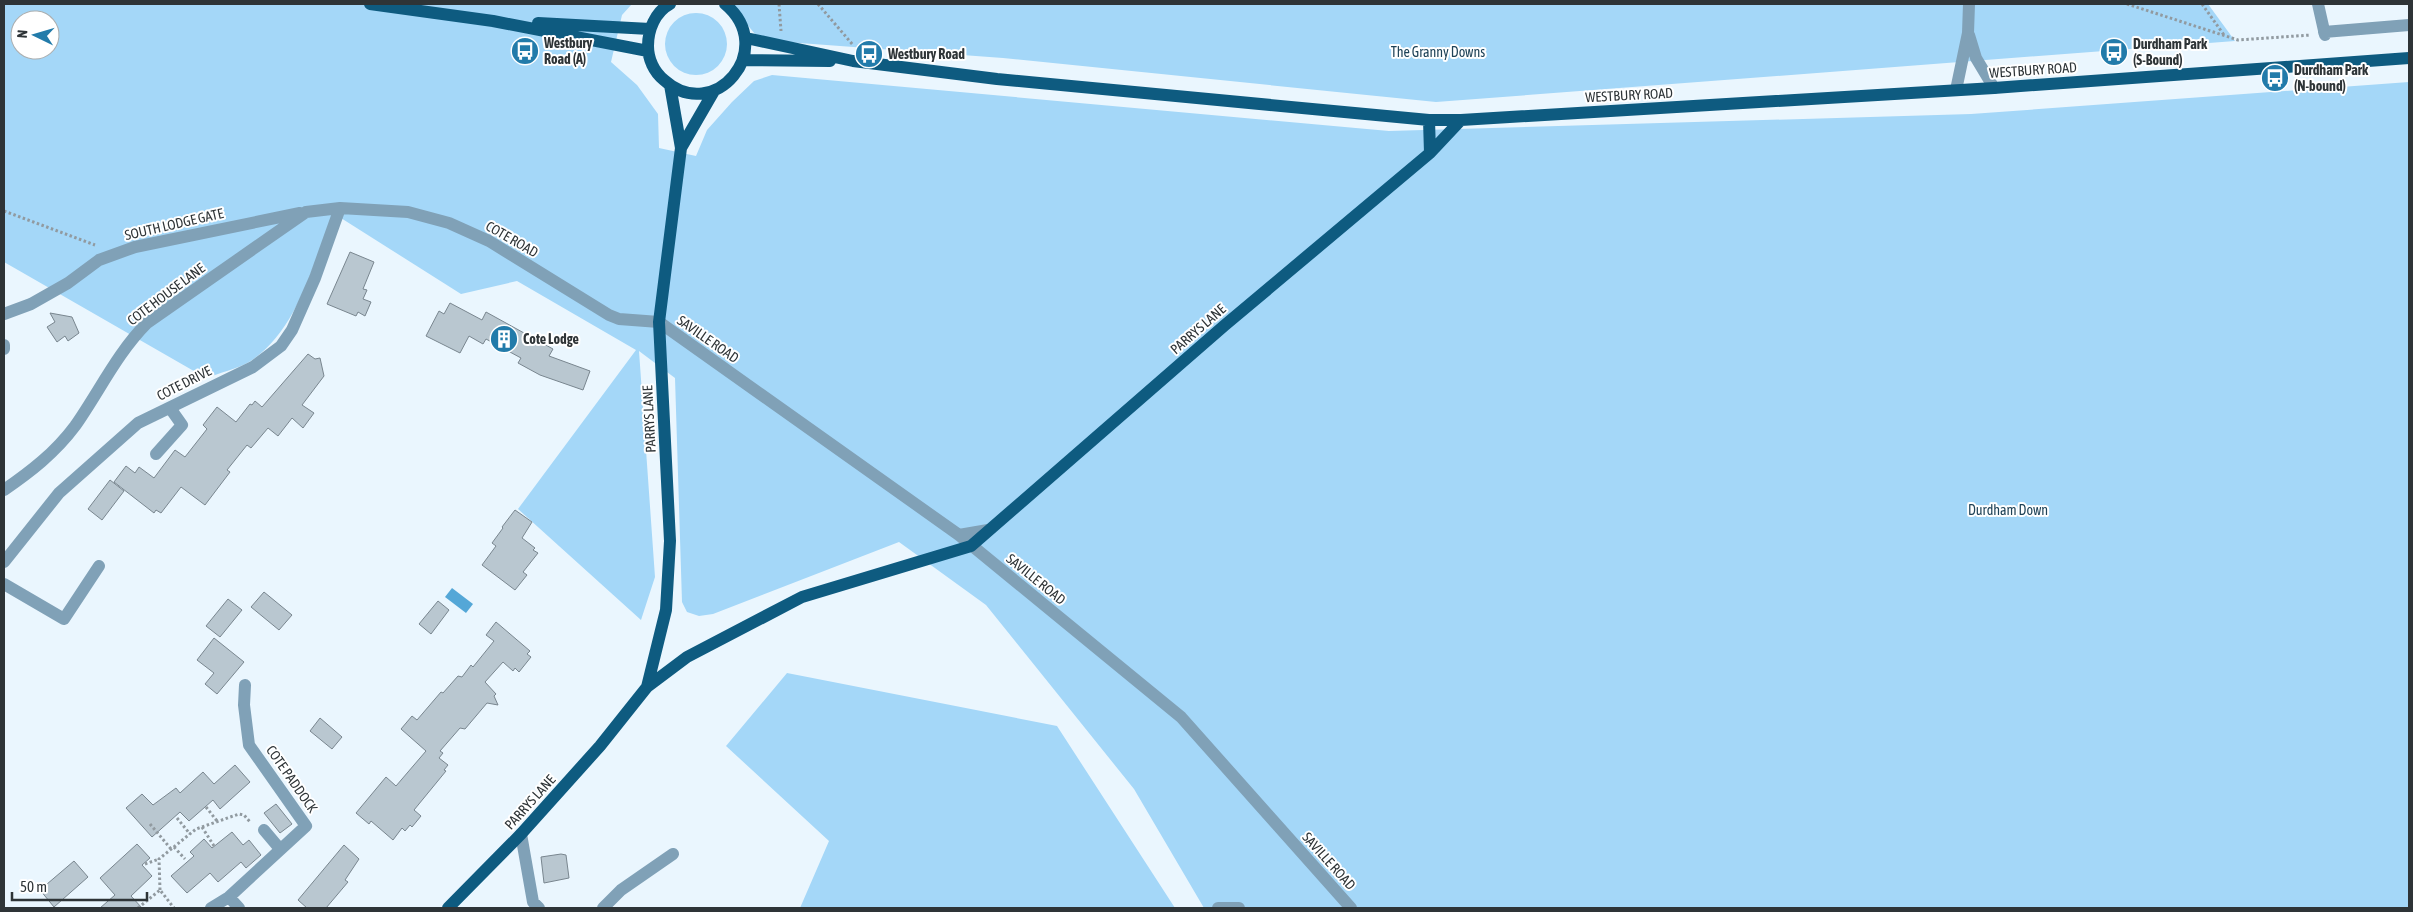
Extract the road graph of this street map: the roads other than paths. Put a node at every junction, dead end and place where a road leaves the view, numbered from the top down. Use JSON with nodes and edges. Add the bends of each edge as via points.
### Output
{"nodes":[{"id":1,"x":370,"y":4,"type":"edge"},
{"id":2,"x":670,"y":4,"type":"edge"},
{"id":3,"x":725,"y":4,"type":"edge"},
{"id":4,"x":1969,"y":4,"type":"edge"},
{"id":5,"x":2318,"y":4,"type":"edge"},
{"id":6,"x":493,"y":21,"type":"junction"},
{"id":7,"x":2409,"y":25,"type":"edge"},
{"id":8,"x":650,"y":29,"type":"junction"},
{"id":9,"x":1968,"y":33,"type":"junction"},
{"id":10,"x":746,"y":38,"type":"junction"},
{"id":11,"x":648,"y":51,"type":"junction"},
{"id":12,"x":2409,"y":58,"type":"edge"},
{"id":13,"x":744,"y":60,"type":"junction"},
{"id":14,"x":853,"y":61,"type":"junction"},
{"id":15,"x":670,"y":85,"type":"junction"},
{"id":16,"x":1994,"y":88,"type":"junction"},
{"id":17,"x":1956,"y":90,"type":"junction"},
{"id":18,"x":714,"y":91,"type":"junction"},
{"id":19,"x":1429,"y":120,"type":"junction"},
{"id":20,"x":1462,"y":120,"type":"junction"},
{"id":21,"x":681,"y":148,"type":"junction"},
{"id":22,"x":1430,"y":154,"type":"junction"},
{"id":23,"x":340,"y":208,"type":"junction"},
{"id":24,"x":306,"y":212,"type":"junction"},
{"id":25,"x":4,"y":314,"type":"edge"},
{"id":26,"x":659,"y":322,"type":"junction"},
{"id":27,"x":170,"y":408,"type":"junction"},
{"id":28,"x":156,"y":454,"type":"dead end"},
{"id":29,"x":4,"y":490,"type":"edge"},
{"id":30,"x":988,"y":530,"type":"junction"},
{"id":31,"x":959,"y":535,"type":"junction"},
{"id":32,"x":971,"y":546,"type":"junction"},
{"id":33,"x":4,"y":562,"type":"edge"},
{"id":34,"x":99,"y":566,"type":"dead end"},
{"id":35,"x":4,"y":584,"type":"edge"},
{"id":36,"x":245,"y":685,"type":"dead end"},
{"id":37,"x":647,"y":687,"type":"junction"},
{"id":38,"x":264,"y":830,"type":"road end"},
{"id":39,"x":522,"y":834,"type":"junction"},
{"id":40,"x":280,"y":849,"type":"junction"},
{"id":41,"x":672,"y":854,"type":"dead end"},
{"id":42,"x":229,"y":897,"type":"junction"},
{"id":43,"x":211,"y":908,"type":"edge"},
{"id":44,"x":239,"y":908,"type":"edge"},
{"id":45,"x":448,"y":908,"type":"edge"},
{"id":46,"x":539,"y":908,"type":"edge"},
{"id":47,"x":603,"y":908,"type":"edge"},
{"id":48,"x":1218,"y":908,"type":"edge"},
{"id":49,"x":1239,"y":908,"type":"edge"},
{"id":50,"x":1351,"y":908,"type":"edge"}],
"edges":[{"from":1,"to":6,"type":"main road"},
{"from":2,"to":8,"type":"main road","via":[[657,16]]},
{"from":3,"to":10,"type":"main road","via":[[735,12]]},
{"from":4,"to":9,"type":"street"},
{"from":5,"to":7,"type":"street","via":[[2325,33]]},
{"from":6,"to":8,"type":"main road"},
{"from":6,"to":11,"type":"main road"},
{"from":8,"to":11,"type":"main road"},
{"from":9,"to":16,"type":"street","via":[[1976,58]]},
{"from":9,"to":17,"type":"street"},
{"from":10,"to":13,"type":"main road"},
{"from":10,"to":14,"type":"main road","name":"WESTBURY ROAD"},
{"from":11,"to":15,"type":"main road","via":[[655,70]]},
{"from":12,"to":16,"type":"main road","name":"WESTBURY ROAD"},
{"from":13,"to":14,"type":"main road","name":"WESTBURY ROAD"},
{"from":13,"to":18,"type":"main road","via":[[727,84]]},
{"from":14,"to":19,"type":"main road","name":"WESTBURY ROAD","via":[[1016,81]]},
{"from":15,"to":18,"type":"main road","via":[[691,93]]},
{"from":15,"to":21,"type":"main road","name":"PARRYS LANE"},
{"from":16,"to":17,"type":"main road","name":"WESTBURY ROAD"},
{"from":17,"to":20,"type":"main road","name":"WESTBURY ROAD"},
{"from":18,"to":21,"type":"main road","name":"PARRYS LANE"},
{"from":19,"to":20,"type":"main road","name":"WESTBURY ROAD"},
{"from":19,"to":22,"type":"main road"},
{"from":20,"to":22,"type":"main road","name":"PARRYS LANE"},
{"from":21,"to":26,"type":"main road","name":"PARRYS LANE"},
{"from":22,"to":30,"type":"main road","name":"PARRYS LANE","via":[[1218,330]]},
{"from":23,"to":24,"type":"street","name":"COTE HOUSE LANE"},
{"from":23,"to":26,"type":"street","name":"COTE ROAD","via":[[408,212],[450,223],[489,241],[609,315],[619,319]]},
{"from":23,"to":27,"type":"street","name":"COTE DRIVE","via":[[315,278],[292,330],[281,346],[253,366]]},
{"from":24,"to":25,"type":"street","name":"SOUTH LODGE GATE","via":[[135,246],[99,260],[31,304]]},
{"from":24,"to":29,"type":"street","name":"COTE HOUSE LANE","via":[[147,322],[129,340],[74,427],[41,464]]},
{"from":26,"to":31,"type":"street","name":"SAVILLE ROAD"},
{"from":26,"to":37,"type":"main road","name":"PARRYS LANE","via":[[670,541],[666,610]]},
{"from":27,"to":28,"type":"street","via":[[182,425]]},
{"from":27,"to":33,"type":"street","name":"COTE DRIVE","via":[[138,423],[58,493]]},
{"from":30,"to":31,"type":"street"},
{"from":30,"to":32,"type":"main road","name":"PARRYS LANE"},
{"from":31,"to":32,"type":"street","name":"SAVILLE ROAD"},
{"from":32,"to":37,"type":"main road","name":"PARRYS LANE","via":[[802,596],[687,657]]},
{"from":32,"to":50,"type":"street","name":"SAVILLE ROAD","via":[[1182,717]]},
{"from":34,"to":35,"type":"street","via":[[64,619]]},
{"from":36,"to":40,"type":"street","name":"COTE PADDOCK","via":[[244,705],[250,745],[306,826]]},
{"from":37,"to":39,"type":"main road","name":"PARRYS LANE"},
{"from":38,"to":40,"type":"street"},
{"from":39,"to":45,"type":"main road","name":"PARRYS LANE"},
{"from":39,"to":46,"type":"street","via":[[533,902]]},
{"from":40,"to":42,"type":"street","name":"COTE PADDOCK"},
{"from":41,"to":47,"type":"street","via":[[621,890]]},
{"from":42,"to":43,"type":"street","name":"COTE PADDOCK"},
{"from":42,"to":44,"type":"street"},
{"from":48,"to":49,"type":"street"}]}
